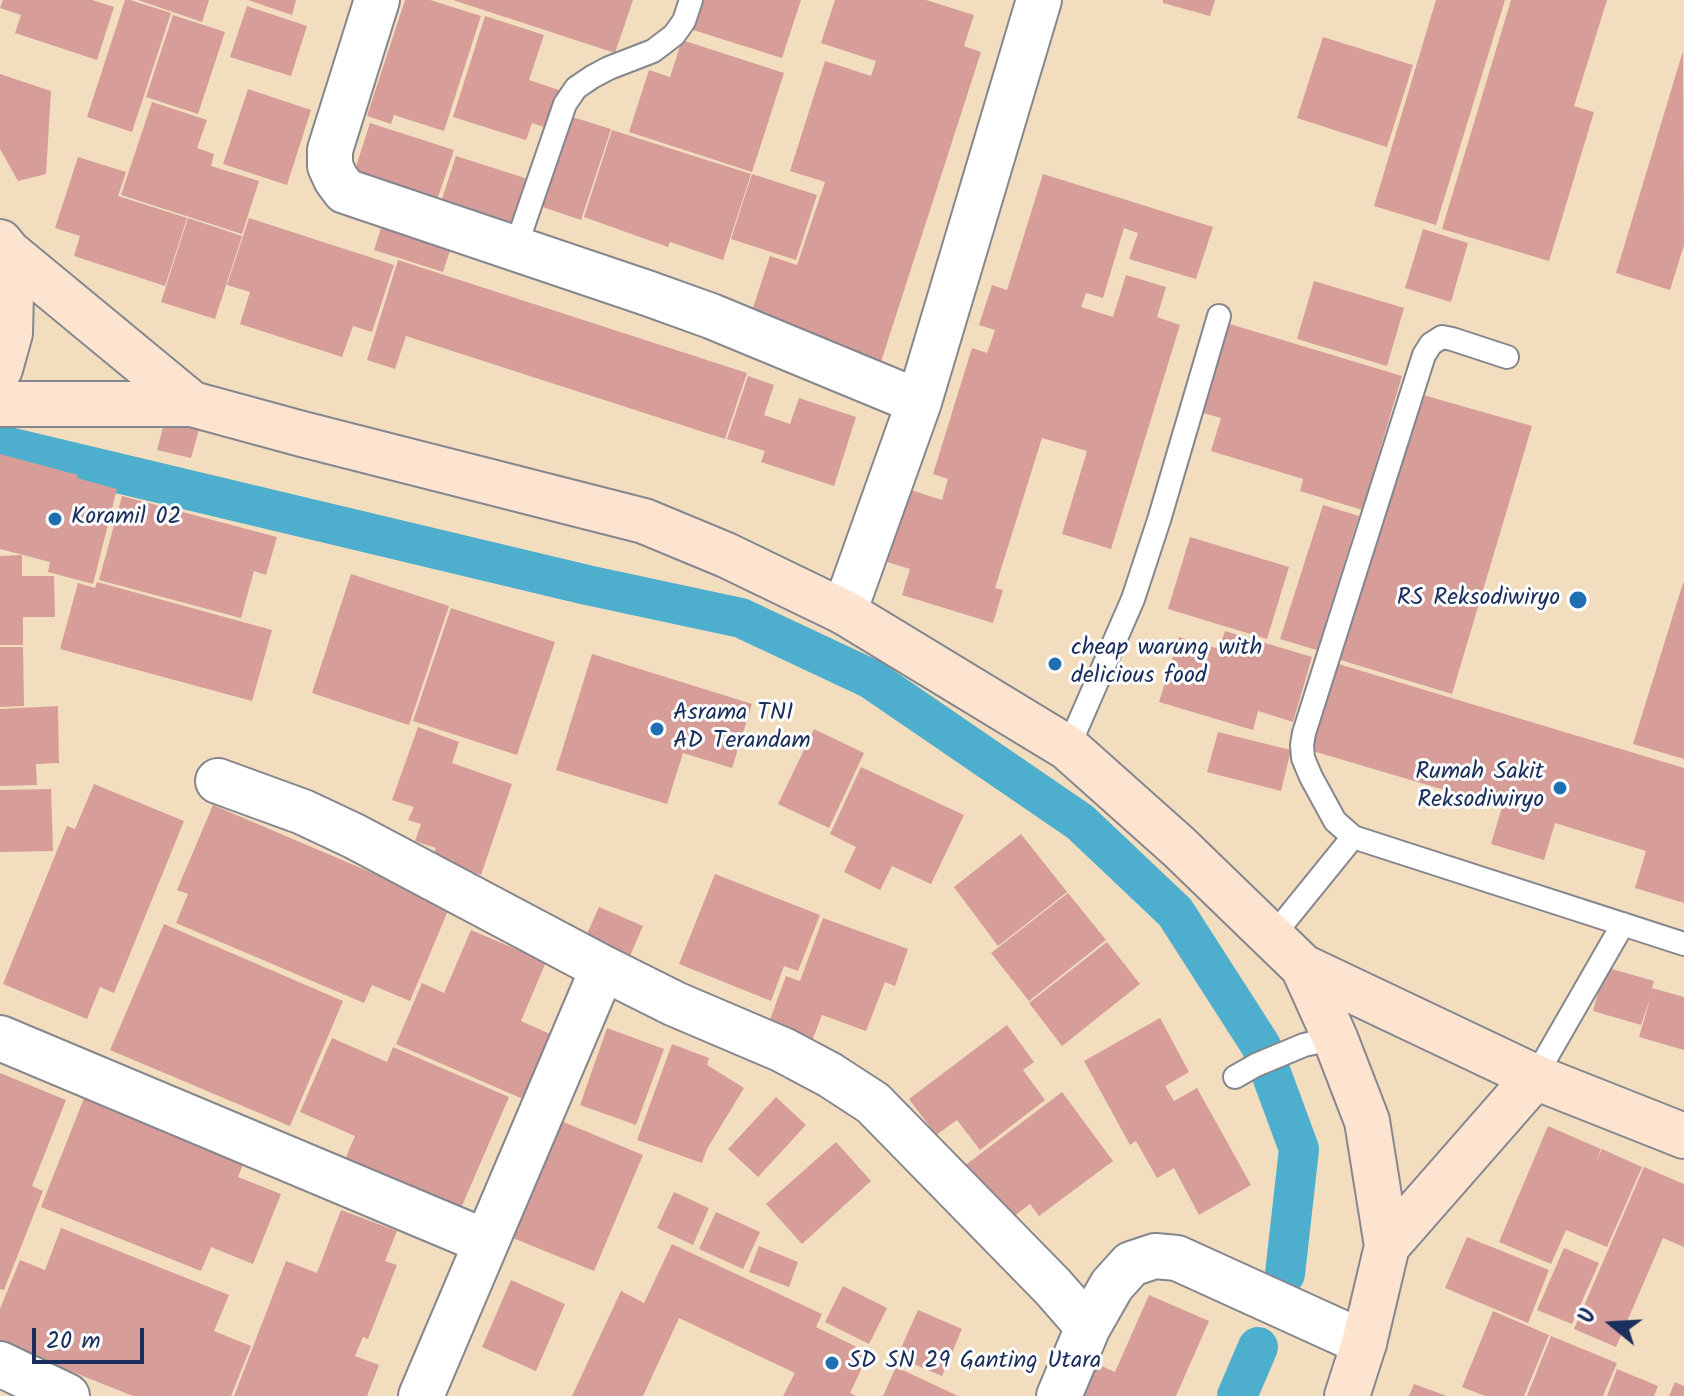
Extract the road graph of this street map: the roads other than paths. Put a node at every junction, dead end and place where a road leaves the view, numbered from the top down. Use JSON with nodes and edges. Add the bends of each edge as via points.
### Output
{"nodes":[{"id":1,"x":377,"y":0,"type":"edge"},
{"id":2,"x":691,"y":0,"type":"edge"},
{"id":3,"x":1039,"y":0,"type":"edge"},
{"id":4,"x":4,"y":247,"type":"edge"},
{"id":5,"x":515,"y":249,"type":"junction"},
{"id":6,"x":1219,"y":316,"type":"dead end"},
{"id":7,"x":1507,"y":357,"type":"dead end"},
{"id":8,"x":0,"y":369,"type":"edge"},
{"id":9,"x":919,"y":402,"type":"junction"},
{"id":10,"x":0,"y":404,"type":"edge"},
{"id":11,"x":192,"y":404,"type":"junction"},
{"id":12,"x":844,"y":612,"type":"junction"},
{"id":13,"x":1068,"y":748,"type":"junction"},
{"id":14,"x":218,"y":781,"type":"dead end"},
{"id":15,"x":1353,"y":837,"type":"junction"},
{"id":16,"x":1623,"y":924,"type":"junction"},
{"id":17,"x":1272,"y":937,"type":"junction"},
{"id":18,"x":1684,"y":944,"type":"edge"},
{"id":19,"x":1303,"y":967,"type":"junction"},
{"id":20,"x":603,"y":968,"type":"junction"},
{"id":21,"x":0,"y":1038,"type":"edge"},
{"id":22,"x":1319,"y":1041,"type":"junction"},
{"id":23,"x":1235,"y":1077,"type":"dead end"},
{"id":24,"x":1535,"y":1077,"type":"junction"},
{"id":25,"x":1684,"y":1136,"type":"edge"},
{"id":26,"x":486,"y":1242,"type":"junction"},
{"id":27,"x":1387,"y":1246,"type":"junction"},
{"id":28,"x":1088,"y":1327,"type":"junction"},
{"id":29,"x":1364,"y":1343,"type":"junction"},
{"id":30,"x":0,"y":1364,"type":"edge"},
{"id":31,"x":67,"y":1396,"type":"edge"},
{"id":32,"x":421,"y":1396,"type":"edge"},
{"id":33,"x":1059,"y":1396,"type":"edge"},
{"id":34,"x":1347,"y":1396,"type":"edge"}],
"edges":[{"from":1,"to":5,"type":"street","via":[[330,150],[336,179],[345,191]]},
{"from":2,"to":5,"type":"lane","via":[[674,35],[653,51],[576,88],[565,104]]},
{"from":3,"to":9,"type":"street"},
{"from":4,"to":8,"type":"main road","via":[[10,333]]},
{"from":4,"to":11,"type":"main road"},
{"from":5,"to":9,"type":"street","via":[[711,316]]},
{"from":6,"to":13,"type":"lane","via":[[1133,599]]},
{"from":7,"to":15,"type":"lane","via":[[1442,337],[1424,355],[1302,745],[1321,797],[1335,821]]},
{"from":9,"to":12,"type":"street"},
{"from":10,"to":11,"type":"main road"},
{"from":11,"to":12,"type":"main road","via":[[644,521]]},
{"from":12,"to":13,"type":"main road"},
{"from":13,"to":17,"type":"main road"},
{"from":14,"to":20,"type":"street","via":[[354,836]]},
{"from":15,"to":16,"type":"lane"},
{"from":15,"to":17,"type":"lane"},
{"from":16,"to":18,"type":"lane"},
{"from":16,"to":24,"type":"lane"},
{"from":17,"to":19,"type":"main road"},
{"from":19,"to":22,"type":"main road"},
{"from":19,"to":24,"type":"main road"},
{"from":20,"to":26,"type":"street"},
{"from":20,"to":28,"type":"street","via":[[783,1050],[873,1103]]},
{"from":21,"to":26,"type":"street"},
{"from":22,"to":23,"type":"lane"},
{"from":22,"to":27,"type":"main road","via":[[1367,1121]]},
{"from":24,"to":25,"type":"main road"},
{"from":24,"to":27,"type":"main road"},
{"from":26,"to":32,"type":"street"},
{"from":27,"to":29,"type":"main road"},
{"from":28,"to":29,"type":"street","via":[[1131,1264],[1155,1256],[1177,1258]]},
{"from":28,"to":33,"type":"street"},
{"from":29,"to":34,"type":"main road"},
{"from":30,"to":31,"type":"street"}]}
